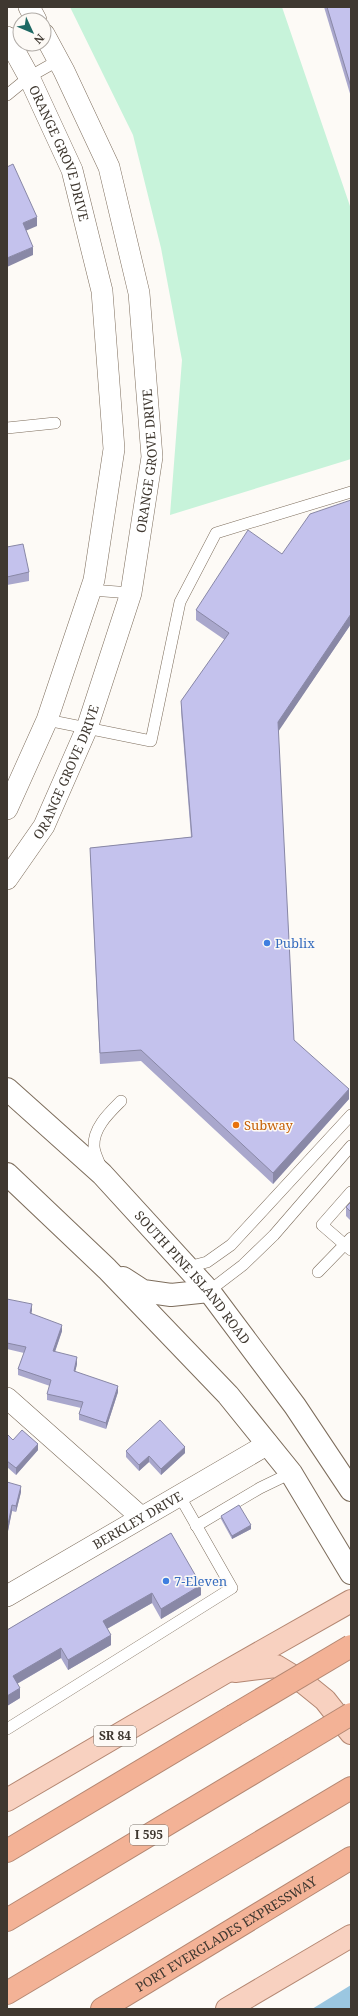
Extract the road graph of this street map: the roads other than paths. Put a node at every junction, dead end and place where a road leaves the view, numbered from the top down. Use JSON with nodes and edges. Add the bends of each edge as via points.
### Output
{"nodes":[{"id":1,"x":7,"y":37,"type":"edge"},
{"id":2,"x":52,"y":48,"type":"edge"},
{"id":3,"x":59,"y":60,"type":"junction"},
{"id":4,"x":29,"y":77,"type":"junction"},
{"id":5,"x":7,"y":95,"type":"edge"},
{"id":6,"x":55,"y":422,"type":"dead end"},
{"id":7,"x":7,"y":428,"type":"edge"},
{"id":8,"x":351,"y":492,"type":"edge"},
{"id":9,"x":90,"y":590,"type":"junction"},
{"id":10,"x":131,"y":593,"type":"junction"},
{"id":11,"x":47,"y":720,"type":"junction"},
{"id":12,"x":87,"y":728,"type":"junction"},
{"id":13,"x":7,"y":809,"type":"edge"},
{"id":14,"x":7,"y":879,"type":"edge"},
{"id":15,"x":7,"y":1089,"type":"edge"},
{"id":16,"x":121,"y":1101,"type":"dead end"},
{"id":17,"x":351,"y":1115,"type":"edge"},
{"id":18,"x":351,"y":1146,"type":"edge"},
{"id":19,"x":7,"y":1174,"type":"edge"},
{"id":20,"x":102,"y":1174,"type":"junction"},
{"id":21,"x":351,"y":1192,"type":"edge"},
{"id":22,"x":349,"y":1244,"type":"edge"},
{"id":23,"x":188,"y":1267,"type":"junction"},
{"id":24,"x":107,"y":1269,"type":"junction"},
{"id":25,"x":318,"y":1272,"type":"dead end"},
{"id":26,"x":209,"y":1291,"type":"junction"},
{"id":27,"x":7,"y":1398,"type":"edge"},
{"id":28,"x":268,"y":1444,"type":"junction"},
{"id":29,"x":291,"y":1473,"type":"junction"},
{"id":30,"x":351,"y":1490,"type":"edge"},
{"id":31,"x":179,"y":1496,"type":"junction"},
{"id":32,"x":141,"y":1518,"type":"junction"},
{"id":33,"x":196,"y":1526,"type":"junction"},
{"id":34,"x":351,"y":1574,"type":"edge"},
{"id":35,"x":7,"y":1596,"type":"edge"},
{"id":36,"x":351,"y":1601,"type":"edge"},
{"id":37,"x":351,"y":1646,"type":"edge"},
{"id":38,"x":224,"y":1673,"type":"junction"},
{"id":39,"x":351,"y":1714,"type":"edge"},
{"id":40,"x":7,"y":1729,"type":"edge"},
{"id":41,"x":351,"y":1733,"type":"edge"},
{"id":42,"x":351,"y":1788,"type":"edge"},
{"id":43,"x":7,"y":1800,"type":"edge"},
{"id":44,"x":7,"y":1851,"type":"edge"},
{"id":45,"x":351,"y":1858,"type":"edge"},
{"id":46,"x":351,"y":1864,"type":"edge"},
{"id":47,"x":327,"y":1873,"type":"junction"},
{"id":48,"x":7,"y":1920,"type":"edge"},
{"id":49,"x":351,"y":1936,"type":"edge"},
{"id":50,"x":7,"y":1993,"type":"edge"},
{"id":51,"x":102,"y":2009,"type":"edge"},
{"id":52,"x":227,"y":2009,"type":"edge"}],
"edges":[{"from":1,"to":4,"type":"street","name":"ORANGE GROVE DRIVE"},
{"from":2,"to":3,"type":"street","name":"ORANGE GROVE DRIVE"},
{"from":3,"to":4,"type":"lane"},
{"from":3,"to":10,"type":"street","name":"ORANGE GROVE DRIVE","via":[[109,167],[139,293],[152,456]]},
{"from":4,"to":5,"type":"lane"},
{"from":4,"to":9,"type":"street","name":"ORANGE GROVE DRIVE","via":[[72,170],[102,291],[114,449],[94,580]]},
{"from":6,"to":7,"type":"lane"},
{"from":8,"to":12,"type":"lane","via":[[216,533],[180,602],[150,741]]},
{"from":9,"to":10,"type":"lane"},
{"from":9,"to":11,"type":"street","name":"ORANGE GROVE DRIVE"},
{"from":10,"to":12,"type":"street","name":"ORANGE GROVE DRIVE"},
{"from":11,"to":12,"type":"lane"},
{"from":11,"to":13,"type":"street","name":"ORANGE GROVE DRIVE"},
{"from":12,"to":14,"type":"street","name":"ORANGE GROVE DRIVE","via":[[44,826]]},
{"from":15,"to":20,"type":"main road","name":"SOUTH PINE ISLAND ROAD"},
{"from":16,"to":20,"type":"lane","via":[[105,1117],[97,1133],[94,1146]]},
{"from":17,"to":23,"type":"lane","via":[[231,1245],[207,1262]]},
{"from":18,"to":26,"type":"lane","via":[[274,1234],[243,1265]]},
{"from":19,"to":24,"type":"main road"},
{"from":20,"to":23,"type":"main road","name":"SOUTH PINE ISLAND ROAD"},
{"from":21,"to":22,"type":"lane","via":[[322,1225]]},
{"from":22,"to":25,"type":"lane"},
{"from":23,"to":26,"type":"main road","name":"SOUTH PINE ISLAND ROAD"},
{"from":24,"to":26,"type":"main road","via":[[143,1291],[172,1295]]},
{"from":24,"to":28,"type":"main road","via":[[228,1395]]},
{"from":26,"to":30,"type":"main road","name":"SOUTH PINE ISLAND ROAD","via":[[295,1406]]},
{"from":27,"to":32,"type":"street"},
{"from":28,"to":29,"type":"main road"},
{"from":28,"to":31,"type":"street","name":"BERKLEY DRIVE"},
{"from":29,"to":33,"type":"lane","via":[[260,1488]]},
{"from":29,"to":34,"type":"main road"},
{"from":31,"to":32,"type":"street","name":"BERKLEY DRIVE"},
{"from":31,"to":33,"type":"lane"},
{"from":32,"to":35,"type":"street","name":"BERKLEY DRIVE"},
{"from":33,"to":40,"type":"lane","via":[[232,1588]]},
{"from":36,"to":38,"type":"main road","number":"SR 84"},
{"from":37,"to":44,"type":"highway","bridge":true},
{"from":38,"to":41,"type":"main road","via":[[276,1666],[325,1700]]},
{"from":38,"to":43,"type":"main road","number":"SR 84"},
{"from":39,"to":48,"type":"highway","number":"I 595","bridge":true},
{"from":42,"to":50,"type":"highway"},
{"from":45,"to":47,"type":"highway","name":"PORT EVERGLADES EXPRESSWAY"},
{"from":46,"to":47,"type":"highway"},
{"from":47,"to":51,"type":"highway","name":"PORT EVERGLADES EXPRESSWAY"},
{"from":49,"to":52,"type":"main road"}]}
